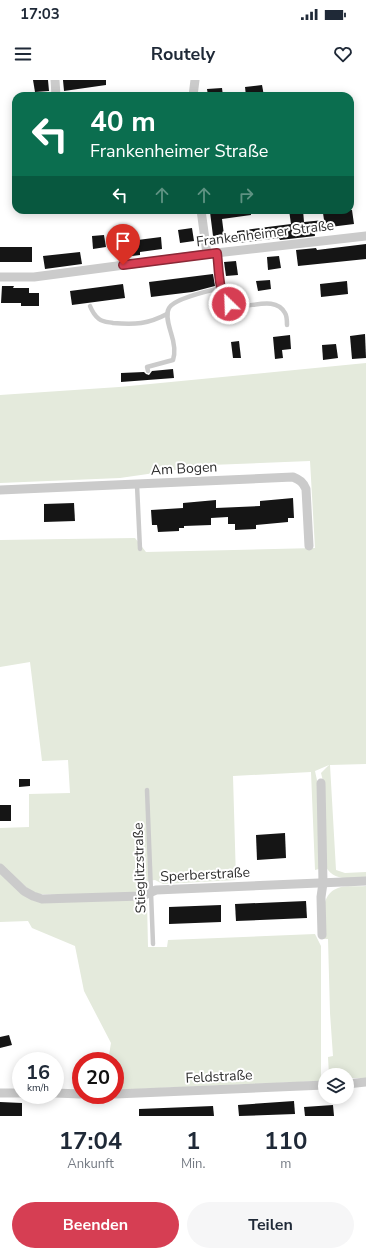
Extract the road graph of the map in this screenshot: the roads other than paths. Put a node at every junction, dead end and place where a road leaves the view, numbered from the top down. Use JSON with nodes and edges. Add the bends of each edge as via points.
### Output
{"nodes":[{"id":1,"x":55,"y":80,"type":"edge"},
{"id":2,"x":195,"y":80,"type":"edge"},
{"id":3,"x":56,"y":92,"type":"edge"},
{"id":4,"x":194,"y":92,"type":"edge"},
{"id":5,"x":202,"y":214,"type":"edge"},
{"id":6,"x":366,"y":236,"type":"edge"},
{"id":7,"x":217,"y":253,"type":"junction"},
{"id":8,"x":207,"y":254,"type":"junction"},
{"id":9,"x":0,"y":277,"type":"edge"},
{"id":10,"x":221,"y":288,"type":"junction"},
{"id":11,"x":90,"y":306,"type":"dead end"},
{"id":12,"x":167,"y":314,"type":"junction"},
{"id":13,"x":287,"y":325,"type":"dead end"},
{"id":14,"x":148,"y":371,"type":"dead end"},
{"id":15,"x":137,"y":484,"type":"junction"},
{"id":16,"x":0,"y":490,"type":"edge"},
{"id":17,"x":309,"y":546,"type":"dead end"},
{"id":18,"x":140,"y":549,"type":"dead end"},
{"id":19,"x":320,"y":783,"type":"dead end"},
{"id":20,"x":147,"y":790,"type":"dead end"},
{"id":21,"x":0,"y":868,"type":"edge"},
{"id":22,"x":366,"y":881,"type":"edge"},
{"id":23,"x":323,"y":883,"type":"junction"},
{"id":24,"x":151,"y":893,"type":"junction"},
{"id":25,"x":322,"y":936,"type":"dead end"},
{"id":26,"x":153,"y":944,"type":"dead end"},
{"id":27,"x":366,"y":1082,"type":"edge"},
{"id":28,"x":354,"y":1083,"type":"edge"},
{"id":29,"x":318,"y":1085,"type":"edge"},
{"id":30,"x":0,"y":1093,"type":"edge"},
{"id":31,"x":12,"y":1093,"type":"edge"},
{"id":32,"x":124,"y":1094,"type":"edge"}],
"edges":[{"from":1,"to":3,"type":"street"},
{"from":2,"to":4,"type":"street"},
{"from":5,"to":8,"type":"street"},
{"from":6,"to":7,"type":"street","name":"Frankenheimer Straße"},
{"from":7,"to":8,"type":"street","name":"Frankenheimer Straße"},
{"from":7,"to":10,"type":"lane"},
{"from":8,"to":9,"type":"street","name":"Frankenheimer Straße","via":[[34,277]]},
{"from":10,"to":12,"type":"lane","via":[[190,296],[172,305]]},
{"from":10,"to":13,"type":"lane","via":[[224,300],[235,306],[271,303],[280,307],[286,314]]},
{"from":11,"to":12,"type":"lane","via":[[99,320],[105,322],[143,324]]},
{"from":12,"to":14,"type":"lane","via":[[175,355],[173,360],[147,367]]},
{"from":15,"to":16,"type":"street","name":"Am Bogen"},
{"from":15,"to":17,"type":"street","name":"Am Bogen","via":[[293,477],[300,480],[306,489]]},
{"from":15,"to":18,"type":"lane"},
{"from":19,"to":23,"type":"street"},
{"from":20,"to":24,"type":"lane","name":"Stieglitzstraße"},
{"from":21,"to":24,"type":"street","name":"Sperberstraße","via":[[24,891],[49,900],[142,896]]},
{"from":22,"to":23,"type":"street","name":"Sperberstraße"},
{"from":23,"to":24,"type":"street","name":"Sperberstraße","via":[[156,890]]},
{"from":23,"to":25,"type":"street"},
{"from":24,"to":26,"type":"lane","name":"Stieglitzstraße"},
{"from":27,"to":28,"type":"street"},
{"from":29,"to":32,"type":"street","name":"Feldstraße"},
{"from":30,"to":31,"type":"street"}]}
